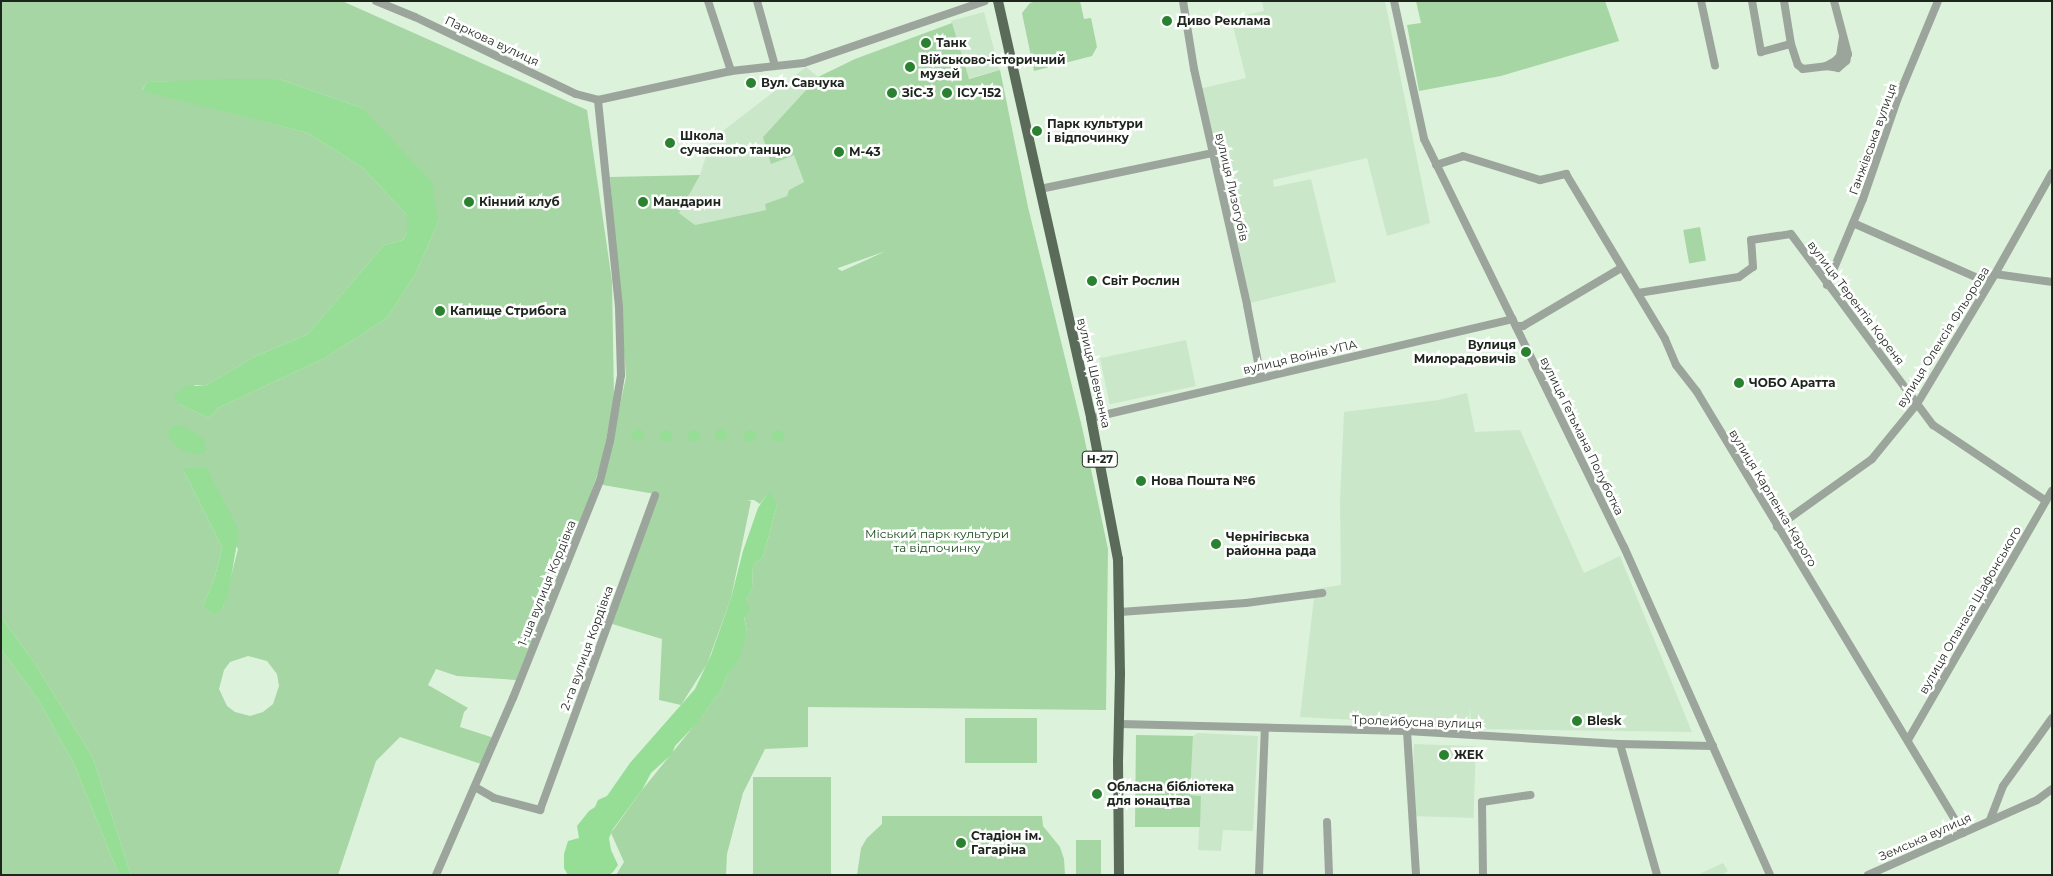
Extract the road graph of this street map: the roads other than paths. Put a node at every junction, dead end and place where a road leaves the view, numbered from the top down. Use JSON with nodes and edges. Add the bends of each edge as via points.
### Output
{"nodes":[{"id":1,"x":376,"y":1,"type":"edge"},
{"id":2,"x":708,"y":1,"type":"edge"},
{"id":3,"x":757,"y":1,"type":"edge"},
{"id":4,"x":985,"y":1,"type":"edge"},
{"id":5,"x":998,"y":1,"type":"edge"},
{"id":6,"x":1183,"y":1,"type":"edge"},
{"id":7,"x":1394,"y":1,"type":"edge"},
{"id":8,"x":1701,"y":1,"type":"edge"},
{"id":9,"x":1752,"y":1,"type":"edge"},
{"id":10,"x":1784,"y":1,"type":"edge"},
{"id":11,"x":1834,"y":1,"type":"edge"},
{"id":12,"x":1938,"y":1,"type":"edge"},
{"id":13,"x":1791,"y":44,"type":"junction"},
{"id":14,"x":775,"y":66,"type":"junction"},
{"id":15,"x":1715,"y":66,"type":"dead end"},
{"id":16,"x":732,"y":71,"type":"junction"},
{"id":17,"x":598,"y":100,"type":"junction"},
{"id":18,"x":1213,"y":153,"type":"junction"},
{"id":19,"x":1436,"y":165,"type":"junction"},
{"id":20,"x":2052,"y":173,"type":"edge"},
{"id":21,"x":1040,"y":190,"type":"junction"},
{"id":22,"x":1853,"y":222,"type":"junction"},
{"id":23,"x":1621,"y":268,"type":"junction"},
{"id":24,"x":1996,"y":274,"type":"junction"},
{"id":25,"x":2052,"y":282,"type":"edge"},
{"id":26,"x":1827,"y":285,"type":"junction"},
{"id":27,"x":1638,"y":293,"type":"junction"},
{"id":28,"x":1514,"y":322,"type":"junction"},
{"id":29,"x":1261,"y":378,"type":"junction"},
{"id":30,"x":1917,"y":404,"type":"junction"},
{"id":31,"x":1091,"y":418,"type":"junction"},
{"id":32,"x":2052,"y":491,"type":"edge"},
{"id":33,"x":655,"y":494,"type":"dead end"},
{"id":34,"x":2046,"y":501,"type":"junction"},
{"id":35,"x":1778,"y":526,"type":"junction"},
{"id":36,"x":1322,"y":593,"type":"dead end"},
{"id":37,"x":1120,"y":612,"type":"junction"},
{"id":38,"x":2052,"y":718,"type":"edge"},
{"id":39,"x":1120,"y":724,"type":"junction"},
{"id":40,"x":1265,"y":728,"type":"junction"},
{"id":41,"x":1407,"y":731,"type":"junction"},
{"id":42,"x":1908,"y":740,"type":"junction"},
{"id":43,"x":1620,"y":744,"type":"junction"},
{"id":44,"x":1713,"y":746,"type":"junction"},
{"id":45,"x":475,"y":787,"type":"junction"},
{"id":46,"x":2052,"y":789,"type":"edge"},
{"id":47,"x":1530,"y":795,"type":"dead end"},
{"id":48,"x":1990,"y":820,"type":"junction"},
{"id":49,"x":1327,"y":822,"type":"dead end"},
{"id":50,"x":1963,"y":833,"type":"junction"},
{"id":51,"x":436,"y":875,"type":"edge"},
{"id":52,"x":1119,"y":875,"type":"edge"},
{"id":53,"x":1259,"y":875,"type":"edge"},
{"id":54,"x":1329,"y":875,"type":"edge"},
{"id":55,"x":1416,"y":875,"type":"edge"},
{"id":56,"x":1483,"y":875,"type":"edge"},
{"id":57,"x":1657,"y":875,"type":"edge"},
{"id":58,"x":1770,"y":875,"type":"edge"},
{"id":59,"x":1868,"y":875,"type":"edge"}],
"edges":[{"from":1,"to":17,"type":"street","name":"Паркова вулиця","via":[[576,94]]},
{"from":2,"to":16,"type":"street"},
{"from":3,"to":14,"type":"street"},
{"from":4,"to":14,"type":"street","via":[[804,63]]},
{"from":5,"to":21,"type":"main road","name":"вулиця Шевченка","number":"Н-27"},
{"from":6,"to":18,"type":"street","name":"вулиця Лизогубів","via":[[1194,70]]},
{"from":7,"to":19,"type":"street","name":"вулиця Гетьмана Полуботка","via":[[1424,139]]},
{"from":8,"to":15,"type":"street"},
{"from":9,"to":13,"type":"street","via":[[1762,52]]},
{"from":10,"to":13,"type":"street"},
{"from":11,"to":13,"type":"street","via":[[1843,38],[1840,56],[1826,66],[1804,69],[1798,64]]},
{"from":12,"to":22,"type":"street","name":"Ганжівська вулиця","via":[[1897,100]]},
{"from":14,"to":16,"type":"street"},
{"from":16,"to":17,"type":"street"},
{"from":17,"to":45,"type":"street","name":"1-ша вулиця Кордівка","via":[[617,285],[621,375],[610,441],[600,481]]},
{"from":18,"to":21,"type":"street"},
{"from":18,"to":29,"type":"street","name":"вулиця Лизогубів"},
{"from":19,"to":23,"type":"street","name":"вулиця Карпенка-Карого","via":[[1463,156],[1540,180],[1566,174]]},
{"from":19,"to":28,"type":"street","name":"вулиця Гетьмана Полуботка"},
{"from":20,"to":24,"type":"street","name":"вулиця Олексія Фльорова"},
{"from":21,"to":31,"type":"main road","name":"вулиця Шевченка","number":"Н-27"},
{"from":22,"to":24,"type":"street","via":[[1980,279]]},
{"from":22,"to":26,"type":"street","name":"Ганжівська вулиця"},
{"from":23,"to":27,"type":"street","name":"вулиця Карпенка-Карого"},
{"from":23,"to":28,"type":"street","name":"вулиця Воїнів УПА","via":[[1523,326]]},
{"from":24,"to":25,"type":"street"},
{"from":24,"to":30,"type":"street","name":"вулиця Олексія Фльорова"},
{"from":26,"to":27,"type":"street","name":"вулиця Терентія Кореня","via":[[1791,234],[1751,240],[1753,267],[1739,277]]},
{"from":26,"to":30,"type":"street","name":"вулиця Терентія Кореня"},
{"from":27,"to":35,"type":"street","name":"вулиця Карпенка-Карого","via":[[1676,365],[1697,392]]},
{"from":28,"to":29,"type":"street","name":"вулиця Воїнів УПА"},
{"from":28,"to":44,"type":"street","name":"вулиця Гетьмана Полуботка","via":[[1662,628]]},
{"from":29,"to":31,"type":"street","name":"вулиця Воїнів УПА"},
{"from":30,"to":34,"type":"street","name":"вулиця Терентія Кореня","via":[[1933,425]]},
{"from":30,"to":35,"type":"street","name":"вулиця Олексія Фльорова","via":[[1872,459]]},
{"from":31,"to":37,"type":"main road","name":"вулиця Шевченка","number":"Н-27","via":[[1118,559]]},
{"from":32,"to":34,"type":"street","name":"вулиця Опанаса Шафонського"},
{"from":33,"to":45,"type":"street","name":"2-га вулиця Кордівка","via":[[540,810],[494,798]]},
{"from":34,"to":42,"type":"street","name":"вулиця Опанаса Шафонського"},
{"from":35,"to":42,"type":"street","name":"вулиця Карпенка-Карого"},
{"from":36,"to":37,"type":"street","via":[[1246,603]]},
{"from":37,"to":39,"type":"main road","name":"вулиця Шевченка","number":"Н-27"},
{"from":38,"to":48,"type":"street","name":"Земська вулиця","via":[[2003,786]]},
{"from":39,"to":40,"type":"street","name":"Тролейбусна вулиця"},
{"from":39,"to":52,"type":"main road","name":"вулиця Шевченка","number":"Н-27"},
{"from":40,"to":41,"type":"street","name":"Тролейбусна вулиця"},
{"from":40,"to":53,"type":"street"},
{"from":41,"to":43,"type":"street","name":"Тролейбусна вулиця"},
{"from":41,"to":55,"type":"street"},
{"from":42,"to":50,"type":"street","name":"вулиця Карпенка-Карого"},
{"from":43,"to":44,"type":"street","name":"Тролейбусна вулиця"},
{"from":43,"to":57,"type":"street"},
{"from":44,"to":58,"type":"street","name":"вулиця Гетьмана Полуботка"},
{"from":45,"to":51,"type":"street","name":"1-ша вулиця Кордівка"},
{"from":46,"to":48,"type":"street","via":[[2037,800]]},
{"from":47,"to":56,"type":"street","via":[[1482,802]]},
{"from":48,"to":50,"type":"street","name":"Земська вулиця"},
{"from":49,"to":54,"type":"street"},
{"from":50,"to":59,"type":"street","name":"Земська вулиця"}]}
